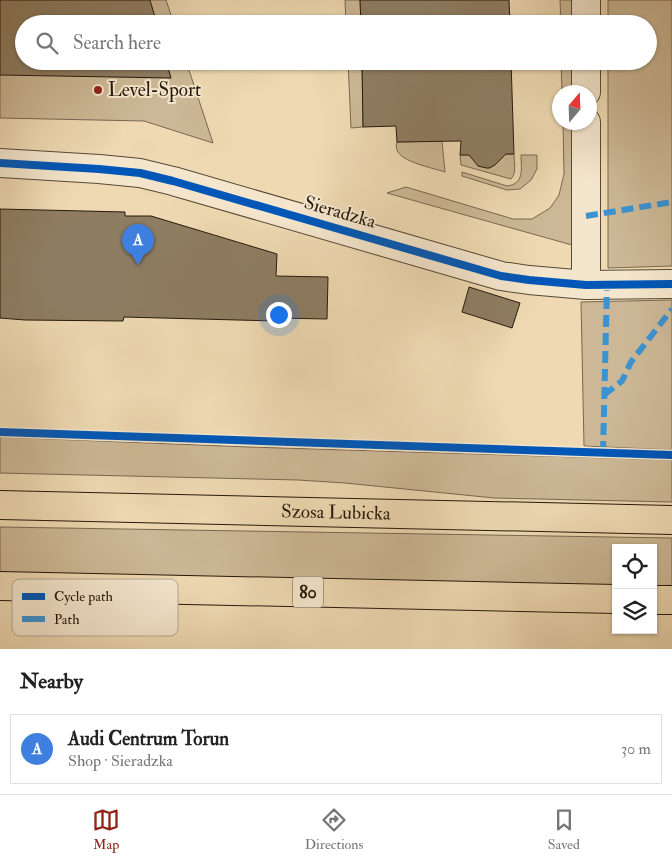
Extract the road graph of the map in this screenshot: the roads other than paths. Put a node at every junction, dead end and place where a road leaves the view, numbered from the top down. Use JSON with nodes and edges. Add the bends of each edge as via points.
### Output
{"nodes":[{"id":1,"x":586,"y":0,"type":"edge"},
{"id":2,"x":586,"y":15,"type":"edge"},
{"id":3,"x":586,"y":70,"type":"edge"},
{"id":4,"x":586,"y":85,"type":"edge"},
{"id":5,"x":586,"y":130,"type":"edge"},
{"id":6,"x":0,"y":163,"type":"edge"},
{"id":7,"x":672,"y":284,"type":"edge"},
{"id":8,"x":586,"y":285,"type":"junction"},
{"id":9,"x":0,"y":505,"type":"edge"},
{"id":10,"x":672,"y":520,"type":"edge"},
{"id":11,"x":178,"y":590,"type":"edge"},
{"id":12,"x":612,"y":599,"type":"edge"},
{"id":13,"x":657,"y":600,"type":"edge"},
{"id":14,"x":672,"y":600,"type":"edge"}],
"edges":[{"from":1,"to":2,"type":"street"},
{"from":3,"to":4,"type":"street"},
{"from":5,"to":8,"type":"street"},
{"from":6,"to":8,"type":"street","name":"Sieradzka","via":[[140,173],[502,276]]},
{"from":7,"to":8,"type":"street","name":"Sieradzka"},
{"from":9,"to":10,"type":"main road","name":"Szosa Lubicka"},
{"from":11,"to":12,"type":"main road","number":"80"},
{"from":13,"to":14,"type":"main road"}]}
